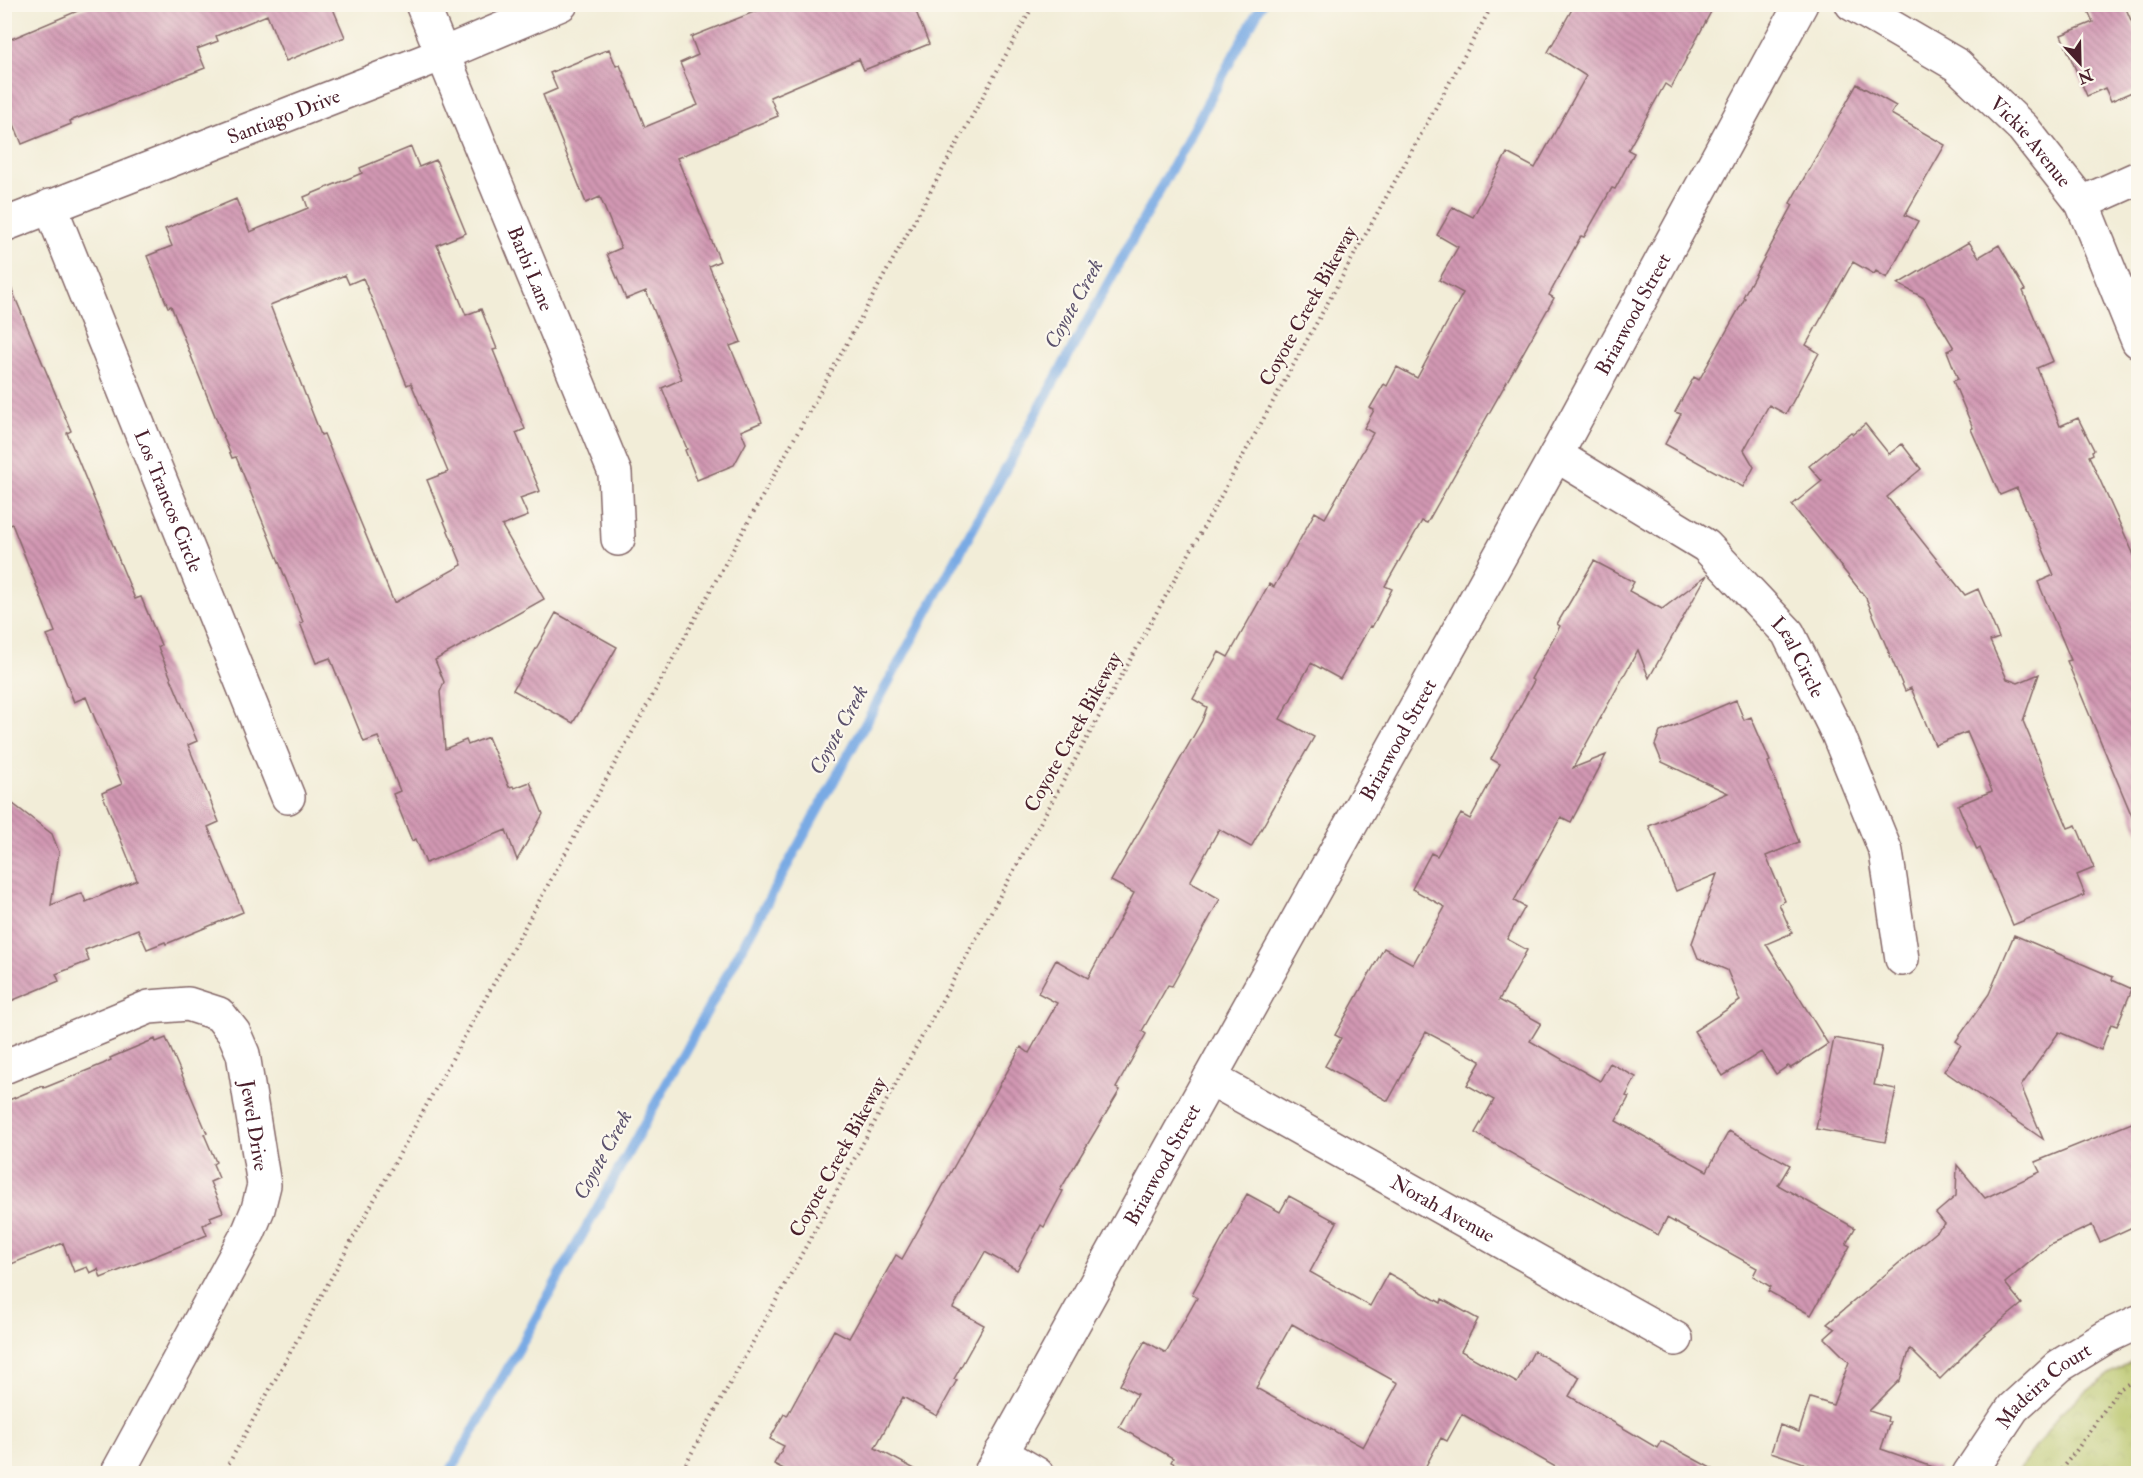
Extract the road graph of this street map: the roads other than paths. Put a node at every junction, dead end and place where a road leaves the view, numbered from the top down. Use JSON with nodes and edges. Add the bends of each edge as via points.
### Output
{"nodes":[{"id":1,"x":422,"y":4,"type":"edge"},
{"id":2,"x":561,"y":4,"type":"edge"},
{"id":3,"x":1801,"y":4,"type":"edge"},
{"id":4,"x":1852,"y":4,"type":"edge"},
{"id":5,"x":443,"y":54,"type":"junction"},
{"id":6,"x":2139,"y":178,"type":"edge"},
{"id":7,"x":2082,"y":203,"type":"junction"},
{"id":8,"x":50,"y":206,"type":"junction"},
{"id":9,"x":4,"y":225,"type":"edge"},
{"id":10,"x":2139,"y":341,"type":"edge"},
{"id":11,"x":1556,"y":455,"type":"junction"},
{"id":12,"x":618,"y":539,"type":"dead end"},
{"id":13,"x":288,"y":797,"type":"dead end"},
{"id":14,"x":1902,"y":959,"type":"dead end"},
{"id":15,"x":4,"y":1066,"type":"edge"},
{"id":16,"x":1209,"y":1078,"type":"junction"},
{"id":17,"x":2139,"y":1322,"type":"edge"},
{"id":18,"x":1677,"y":1339,"type":"dead end"},
{"id":19,"x":996,"y":1463,"type":"edge"},
{"id":20,"x":117,"y":1473,"type":"edge"},
{"id":21,"x":1037,"y":1473,"type":"edge"},
{"id":22,"x":1969,"y":1473,"type":"edge"}],
"edges":[{"from":1,"to":5,"type":"street","name":"Barbi Lane"},
{"from":2,"to":5,"type":"street","name":"Santiago Drive"},
{"from":3,"to":11,"type":"street","name":"Briarwood Street"},
{"from":4,"to":7,"type":"street","name":"Vickie Avenue","via":[[1957,65],[2023,128]]},
{"from":5,"to":8,"type":"street","name":"Santiago Drive"},
{"from":5,"to":12,"type":"street","name":"Barbi Lane","via":[[615,473]]},
{"from":6,"to":7,"type":"street"},
{"from":7,"to":10,"type":"street","name":"Vickie Avenue"},
{"from":8,"to":9,"type":"street","name":"Santiago Drive"},
{"from":8,"to":13,"type":"street","name":"Los Trancos Circle"},
{"from":11,"to":14,"type":"street","name":"Leal Circle","via":[[1706,546],[1788,633],[1838,734],[1886,852]]},
{"from":11,"to":16,"type":"street","name":"Briarwood Street"},
{"from":15,"to":20,"type":"street","name":"Jewel Drive","via":[[148,1007],[188,1004],[219,1014],[234,1033],[243,1054],[264,1185],[258,1209]]},
{"from":16,"to":18,"type":"street","name":"Norah Avenue"},
{"from":16,"to":19,"type":"street","name":"Briarwood Street"},
{"from":17,"to":22,"type":"street","name":"Madeira Court","via":[[2059,1366],[2013,1408]]},
{"from":19,"to":21,"type":"street"}]}
